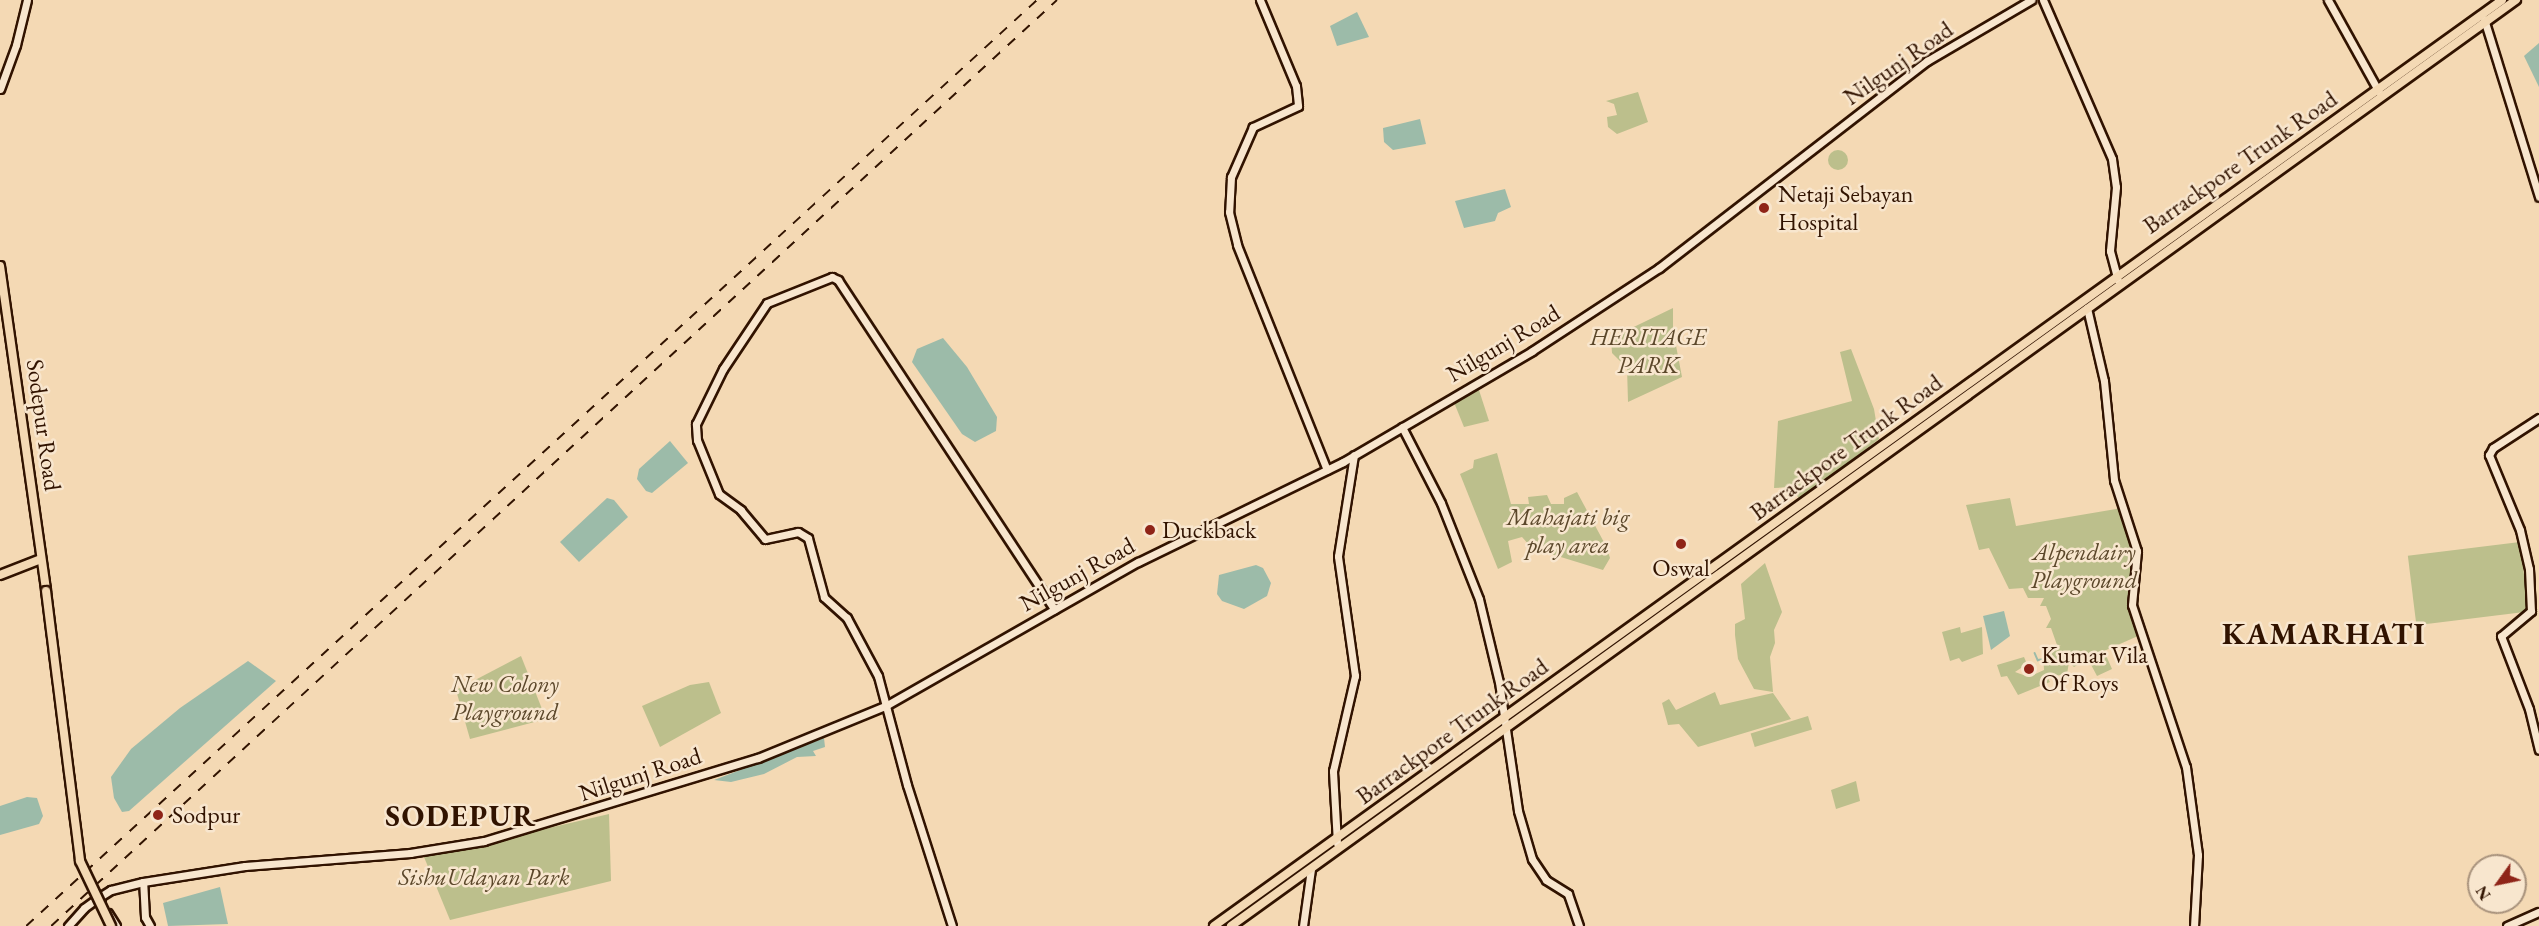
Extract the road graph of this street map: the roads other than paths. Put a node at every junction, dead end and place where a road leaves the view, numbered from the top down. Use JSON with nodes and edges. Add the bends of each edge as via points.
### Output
{"nodes":[{"id":1,"x":27,"y":0,"type":"edge"},
{"id":2,"x":1260,"y":0,"type":"edge"},
{"id":3,"x":2031,"y":0,"type":"edge"},
{"id":4,"x":2043,"y":0,"type":"edge"},
{"id":5,"x":2328,"y":0,"type":"edge"},
{"id":6,"x":2502,"y":0,"type":"edge"},
{"id":7,"x":2516,"y":0,"type":"edge"},
{"id":8,"x":2023,"y":2,"type":"edge"},
{"id":9,"x":2484,"y":18,"type":"junction"},
{"id":10,"x":0,"y":88,"type":"edge"},
{"id":11,"x":2379,"y":92,"type":"junction"},
{"id":12,"x":2539,"y":197,"type":"edge"},
{"id":13,"x":0,"y":266,"type":"edge"},
{"id":14,"x":2115,"y":276,"type":"junction"},
{"id":15,"x":2121,"y":285,"type":"junction"},
{"id":16,"x":2087,"y":308,"type":"junction"},
{"id":17,"x":2539,"y":418,"type":"edge"},
{"id":18,"x":1402,"y":427,"type":"junction"},
{"id":19,"x":1904,"y":429,"type":"junction"},
{"id":20,"x":1909,"y":437,"type":"junction"},
{"id":21,"x":1354,"y":455,"type":"junction"},
{"id":22,"x":1327,"y":470,"type":"junction"},
{"id":23,"x":41,"y":559,"type":"junction"},
{"id":24,"x":0,"y":575,"type":"edge"},
{"id":25,"x":1054,"y":609,"type":"junction"},
{"id":26,"x":887,"y":705,"type":"junction"},
{"id":27,"x":1503,"y":717,"type":"junction"},
{"id":28,"x":1506,"y":728,"type":"junction"},
{"id":29,"x":2539,"y":750,"type":"edge"},
{"id":30,"x":1334,"y":840,"type":"junction"},
{"id":31,"x":1340,"y":847,"type":"junction"},
{"id":32,"x":1311,"y":868,"type":"junction"},
{"id":33,"x":143,"y":882,"type":"junction"},
{"id":34,"x":98,"y":898,"type":"junction"},
{"id":35,"x":2539,"y":912,"type":"edge"},
{"id":36,"x":68,"y":926,"type":"edge"},
{"id":37,"x":111,"y":926,"type":"edge"},
{"id":38,"x":116,"y":926,"type":"edge"},
{"id":39,"x":150,"y":926,"type":"edge"},
{"id":40,"x":952,"y":926,"type":"edge"},
{"id":41,"x":1214,"y":926,"type":"edge"},
{"id":42,"x":1231,"y":926,"type":"edge"},
{"id":43,"x":1303,"y":926,"type":"edge"},
{"id":44,"x":1580,"y":926,"type":"edge"},
{"id":45,"x":2194,"y":926,"type":"edge"},
{"id":46,"x":2507,"y":926,"type":"edge"}],
"edges":[{"from":1,"to":10,"type":"street"},
{"from":2,"to":22,"type":"street","via":[[1296,86],[1298,106],[1253,127],[1231,177],[1229,212],[1237,246]]},
{"from":3,"to":8,"type":"street","name":"Nilgunj Road"},
{"from":4,"to":14,"type":"street","via":[[2112,159],[2116,187],[2110,251]]},
{"from":5,"to":11,"type":"street"},
{"from":6,"to":9,"type":"main road","name":"Barrackpore Trunk Road"},
{"from":7,"to":9,"type":"main road","name":"Barrackpore Trunk Road"},
{"from":8,"to":18,"type":"street","name":"Nilgunj Road","via":[[1927,61],[1659,268],[1532,351]]},
{"from":9,"to":11,"type":"main road","name":"Barrackpore Trunk Road"},
{"from":9,"to":12,"type":"street"},
{"from":11,"to":14,"type":"main road","name":"Barrackpore Trunk Road"},
{"from":11,"to":15,"type":"main road","name":"Barrackpore Trunk Road"},
{"from":13,"to":23,"type":"main road","name":"Sodepur Road"},
{"from":14,"to":15,"type":"street"},
{"from":14,"to":19,"type":"main road","name":"Barrackpore Trunk Road"},
{"from":15,"to":16,"type":"main road","name":"Barrackpore Trunk Road"},
{"from":16,"to":20,"type":"main road","name":"Barrackpore Trunk Road"},
{"from":16,"to":45,"type":"street","via":[[2104,381],[2114,480],[2137,551],[2132,605],[2186,767],[2198,855]]},
{"from":17,"to":29,"type":"street","via":[[2488,455],[2520,530],[2529,570],[2531,611],[2501,636],[2529,709]]},
{"from":18,"to":21,"type":"street","name":"Nilgunj Road"},
{"from":18,"to":27,"type":"street","via":[[1441,503],[1479,599],[1499,682]]},
{"from":19,"to":20,"type":"main road"},
{"from":19,"to":27,"type":"main road","name":"Barrackpore Trunk Road"},
{"from":20,"to":28,"type":"main road","name":"Barrackpore Trunk Road"},
{"from":21,"to":22,"type":"street","name":"Nilgunj Road"},
{"from":21,"to":30,"type":"street","via":[[1338,556],[1355,676],[1333,771]]},
{"from":22,"to":25,"type":"street","name":"Nilgunj Road","via":[[1138,562]]},
{"from":23,"to":24,"type":"main road"},
{"from":23,"to":37,"type":"main road","name":"Sodepur Road","bridge":true,"via":[[80,861]]},
{"from":25,"to":26,"type":"street","name":"Nilgunj Road"},
{"from":25,"to":26,"type":"street","via":[[838,280],[832,278],[767,303],[723,369],[696,424],[697,440],[719,494],[741,510],[765,539],[798,532],[808,538],[824,597],[847,618],[866,648]]},
{"from":26,"to":33,"type":"street","name":"Nilgunj Road","via":[[758,758],[484,841],[410,853],[245,866]]},
{"from":26,"to":40,"type":"street","via":[[907,785]]},
{"from":27,"to":28,"type":"street"},
{"from":27,"to":30,"type":"main road","name":"Barrackpore Trunk Road"},
{"from":28,"to":31,"type":"main road","name":"Barrackpore Trunk Road"},
{"from":28,"to":44,"type":"street","via":[[1518,811],[1532,859],[1546,880],[1568,894]]},
{"from":30,"to":31,"type":"street"},
{"from":30,"to":41,"type":"main road","name":"Barrackpore Trunk Road"},
{"from":31,"to":32,"type":"main road","name":"Barrackpore Trunk Road"},
{"from":32,"to":42,"type":"main road","name":"Barrackpore Trunk Road"},
{"from":32,"to":43,"type":"street"},
{"from":33,"to":34,"type":"street","name":"Nilgunj Road","via":[[111,890]]},
{"from":33,"to":39,"type":"street"},
{"from":34,"to":36,"type":"street"},
{"from":34,"to":38,"type":"street"},
{"from":35,"to":46,"type":"street"}]}
